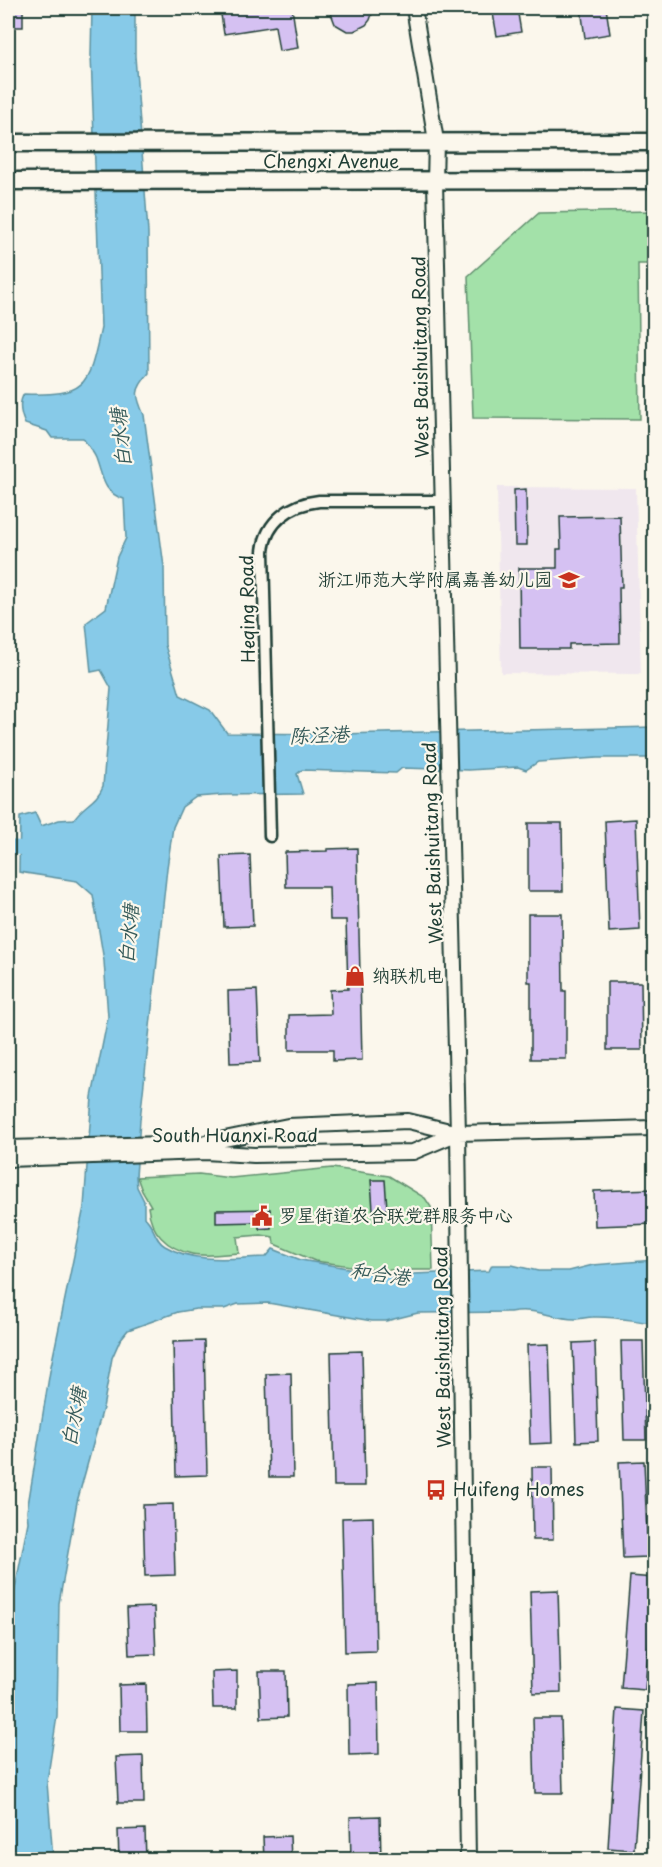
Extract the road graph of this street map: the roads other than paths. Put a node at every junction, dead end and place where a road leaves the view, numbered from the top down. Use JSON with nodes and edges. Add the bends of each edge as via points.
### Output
{"nodes":[{"id":1,"x":414,"y":8,"type":"edge"},
{"id":2,"x":436,"y":141,"type":"junction"},
{"id":3,"x":654,"y":142,"type":"edge"},
{"id":4,"x":8,"y":143,"type":"edge"},
{"id":5,"x":654,"y":180,"type":"edge"},
{"id":6,"x":8,"y":181,"type":"edge"},
{"id":7,"x":435,"y":182,"type":"junction"},
{"id":8,"x":442,"y":501,"type":"junction"},
{"id":9,"x":270,"y":836,"type":"dead end"},
{"id":10,"x":654,"y":1128,"type":"edge"},
{"id":11,"x":458,"y":1133,"type":"junction"},
{"id":12,"x":205,"y":1147,"type":"junction"},
{"id":13,"x":8,"y":1148,"type":"edge"},
{"id":14,"x":38,"y":1153,"type":"junction"},
{"id":15,"x":8,"y":1159,"type":"edge"},
{"id":16,"x":468,"y":1860,"type":"edge"}],
"edges":[{"from":1,"to":2,"type":"street","name":"West Baishuitang Road"},
{"from":2,"to":3,"type":"main road","name":"Chengxi Avenue"},
{"from":2,"to":4,"type":"main road","name":"Chengxi Avenue"},
{"from":2,"to":7,"type":"street","name":"West Baishuitang Road"},
{"from":5,"to":7,"type":"main road","name":"Chengxi Avenue"},
{"from":6,"to":7,"type":"main road","name":"Chengxi Avenue"},
{"from":7,"to":8,"type":"street","name":"West Baishuitang Road"},
{"from":8,"to":9,"type":"street","name":"Heqing Road","via":[[304,502],[278,518],[264,542]]},
{"from":8,"to":11,"type":"street","name":"West Baishuitang Road"},
{"from":10,"to":11,"type":"street","name":"South Huanxi Road"},
{"from":11,"to":12,"type":"street","name":"South Huanxi Road","via":[[408,1121],[288,1126]]},
{"from":11,"to":12,"type":"street","name":"South Huanxi Road","via":[[413,1152],[254,1155]]},
{"from":11,"to":16,"type":"street","name":"West Baishuitang Road"},
{"from":12,"to":14,"type":"street","name":"South Huanxi Road"},
{"from":13,"to":14,"type":"street","name":"South Huanxi Road"},
{"from":14,"to":15,"type":"street","name":"South Huanxi Road"}]}
